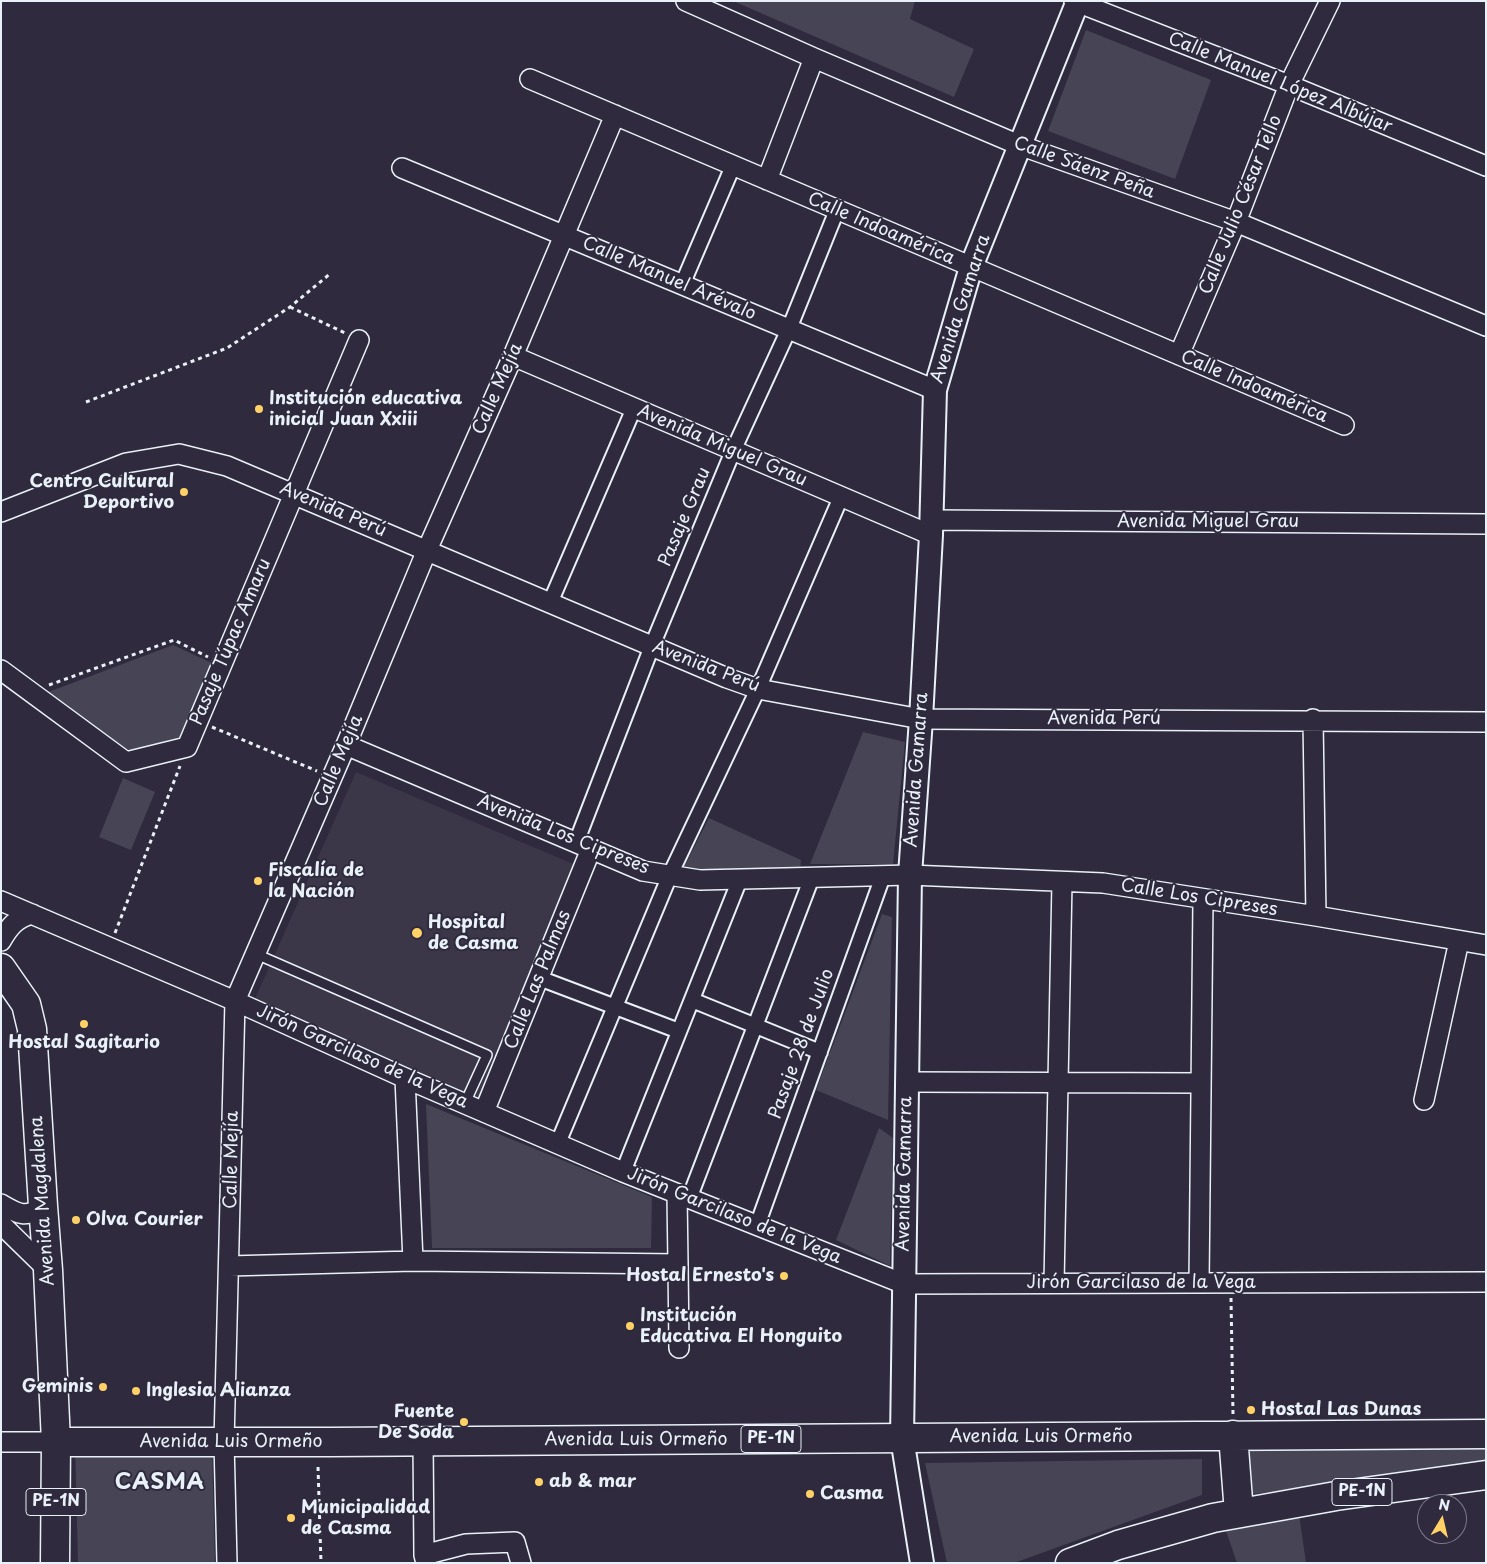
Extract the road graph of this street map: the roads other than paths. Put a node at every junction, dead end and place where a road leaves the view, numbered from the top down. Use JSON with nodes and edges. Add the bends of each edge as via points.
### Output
{"nodes":[{"id":1,"x":686,"y":1,"type":"edge"},
{"id":2,"x":1330,"y":1,"type":"edge"},
{"id":3,"x":1077,"y":2,"type":"edge"},
{"id":4,"x":814,"y":58,"type":"junction"},
{"id":5,"x":530,"y":79,"type":"dead end"},
{"id":6,"x":1289,"y":85,"type":"junction"},
{"id":7,"x":615,"y":115,"type":"junction"},
{"id":8,"x":1019,"y":145,"type":"junction"},
{"id":9,"x":733,"y":166,"type":"junction"},
{"id":10,"x":1486,"y":166,"type":"edge"},
{"id":11,"x":402,"y":168,"type":"dead end"},
{"id":12,"x":767,"y":180,"type":"junction"},
{"id":13,"x":837,"y":210,"type":"junction"},
{"id":14,"x":1236,"y":222,"type":"junction"},
{"id":15,"x":563,"y":235,"type":"junction"},
{"id":16,"x":971,"y":267,"type":"junction"},
{"id":17,"x":682,"y":285,"type":"junction"},
{"id":18,"x":1486,"y":326,"type":"edge"},
{"id":19,"x":789,"y":329,"type":"junction"},
{"id":20,"x":360,"y":340,"type":"road end"},
{"id":21,"x":1179,"y":355,"type":"junction"},
{"id":22,"x":513,"y":356,"type":"junction"},
{"id":23,"x":935,"y":390,"type":"junction"},
{"id":24,"x":634,"y":408,"type":"junction"},
{"id":25,"x":1344,"y":425,"type":"dead end"},
{"id":26,"x":733,"y":450,"type":"junction"},
{"id":27,"x":294,"y":494,"type":"junction"},
{"id":28,"x":841,"y":497,"type":"junction"},
{"id":29,"x":1,"y":512,"type":"edge"},
{"id":30,"x":1486,"y":524,"type":"edge"},
{"id":31,"x":931,"y":528,"type":"junction"},
{"id":32,"x":427,"y":550,"type":"junction"},
{"id":33,"x":550,"y":603,"type":"junction"},
{"id":34,"x":652,"y":646,"type":"junction"},
{"id":35,"x":1,"y":670,"type":"edge"},
{"id":36,"x":758,"y":689,"type":"junction"},
{"id":37,"x":921,"y":719,"type":"junction"},
{"id":38,"x":1313,"y":720,"type":"junction"},
{"id":39,"x":1486,"y":722,"type":"edge"},
{"id":40,"x":346,"y":745,"type":"junction"},
{"id":41,"x":583,"y":846,"type":"junction"},
{"id":42,"x":670,"y":875,"type":"junction"},
{"id":43,"x":910,"y":875,"type":"junction"},
{"id":44,"x":883,"y":876,"type":"junction"},
{"id":45,"x":812,"y":877,"type":"junction"},
{"id":46,"x":740,"y":879,"type":"junction"},
{"id":47,"x":1062,"y":882,"type":"junction"},
{"id":48,"x":1203,"y":900,"type":"junction"},
{"id":49,"x":1,"y":901,"type":"edge"},
{"id":50,"x":32,"y":914,"type":"junction"},
{"id":51,"x":1316,"y":916,"type":"junction"},
{"id":52,"x":1,"y":941,"type":"edge"},
{"id":53,"x":1459,"y":941,"type":"junction"},
{"id":54,"x":1486,"y":945,"type":"edge"},
{"id":55,"x":256,"y":954,"type":"junction"},
{"id":56,"x":1,"y":968,"type":"edge"},
{"id":57,"x":539,"y":978,"type":"junction"},
{"id":58,"x":692,"y":1000,"type":"junction"},
{"id":59,"x":235,"y":1001,"type":"junction"},
{"id":60,"x":615,"y":1007,"type":"junction"},
{"id":61,"x":755,"y":1026,"type":"junction"},
{"id":62,"x":680,"y":1031,"type":"junction"},
{"id":63,"x":820,"y":1052,"type":"junction"},
{"id":64,"x":405,"y":1078,"type":"junction"},
{"id":65,"x":907,"y":1082,"type":"junction"},
{"id":66,"x":1058,"y":1082,"type":"junction"},
{"id":67,"x":1201,"y":1083,"type":"junction"},
{"id":68,"x":1424,"y":1100,"type":"dead end"},
{"id":69,"x":465,"y":1103,"type":"junction"},
{"id":70,"x":484,"y":1112,"type":"junction"},
{"id":71,"x":558,"y":1143,"type":"junction"},
{"id":72,"x":623,"y":1172,"type":"junction"},
{"id":73,"x":683,"y":1196,"type":"junction"},
{"id":74,"x":1,"y":1204,"type":"edge"},
{"id":75,"x":43,"y":1206,"type":"junction"},
{"id":76,"x":1,"y":1224,"type":"edge"},
{"id":77,"x":757,"y":1226,"type":"junction"},
{"id":78,"x":413,"y":1261,"type":"junction"},
{"id":79,"x":678,"y":1264,"type":"junction"},
{"id":80,"x":229,"y":1266,"type":"junction"},
{"id":81,"x":48,"y":1270,"type":"junction"},
{"id":82,"x":1486,"y":1282,"type":"edge"},
{"id":83,"x":1199,"y":1283,"type":"junction"},
{"id":84,"x":904,"y":1284,"type":"junction"},
{"id":85,"x":1054,"y":1284,"type":"junction"},
{"id":86,"x":679,"y":1348,"type":"dead end"},
{"id":87,"x":1486,"y":1434,"type":"edge"},
{"id":88,"x":1233,"y":1435,"type":"junction"},
{"id":89,"x":902,"y":1438,"type":"junction"},
{"id":90,"x":423,"y":1441,"type":"junction"},
{"id":91,"x":1,"y":1442,"type":"edge"},
{"id":92,"x":56,"y":1442,"type":"junction"},
{"id":93,"x":224,"y":1442,"type":"junction"},
{"id":94,"x":1486,"y":1475,"type":"edge"},
{"id":95,"x":1239,"y":1513,"type":"junction"},
{"id":96,"x":425,"y":1559,"type":"edge"},
{"id":97,"x":55,"y":1563,"type":"edge"},
{"id":98,"x":227,"y":1563,"type":"edge"},
{"id":99,"x":521,"y":1563,"type":"edge"},
{"id":100,"x":922,"y":1563,"type":"edge"},
{"id":101,"x":1070,"y":1563,"type":"edge"}],
"edges":[{"from":1,"to":4,"type":"street","name":"Calle Sáenz Peña"},
{"from":2,"to":6,"type":"street","name":"Calle Julio César Tello"},
{"from":3,"to":6,"type":"street","name":"Calle Manuel López Albújar"},
{"from":3,"to":8,"type":"street","name":"Avenida Gamarra"},
{"from":4,"to":8,"type":"street","name":"Calle Sáenz Peña"},
{"from":4,"to":12,"type":"street"},
{"from":5,"to":7,"type":"street","name":"Calle Indoamérica"},
{"from":6,"to":10,"type":"street","name":"Calle Manuel López Albújar"},
{"from":6,"to":14,"type":"street","name":"Calle Julio César Tello"},
{"from":7,"to":9,"type":"street","name":"Calle Indoamérica"},
{"from":7,"to":15,"type":"street","name":"Calle Mejía"},
{"from":8,"to":14,"type":"street","name":"Calle Sáenz Peña"},
{"from":8,"to":16,"type":"street","name":"Avenida Gamarra"},
{"from":9,"to":12,"type":"street","name":"Calle Indoamérica"},
{"from":9,"to":17,"type":"street"},
{"from":11,"to":15,"type":"street","name":"Calle Manuel Arévalo"},
{"from":12,"to":13,"type":"street","name":"Calle Indoamérica"},
{"from":13,"to":16,"type":"street","name":"Calle Indoamérica"},
{"from":13,"to":19,"type":"street","name":"Pasaje Grau"},
{"from":14,"to":18,"type":"street","name":"Calle Sáenz Peña"},
{"from":14,"to":21,"type":"street","name":"Calle Julio César Tello"},
{"from":15,"to":17,"type":"street","name":"Calle Manuel Arévalo"},
{"from":15,"to":22,"type":"street","name":"Calle Mejía"},
{"from":16,"to":21,"type":"street","name":"Calle Indoamérica"},
{"from":16,"to":23,"type":"street","name":"Avenida Gamarra"},
{"from":17,"to":19,"type":"street","name":"Calle Manuel Arévalo"},
{"from":19,"to":23,"type":"street","name":"Calle Manuel Arévalo"},
{"from":19,"to":26,"type":"street","name":"Pasaje Grau"},
{"from":20,"to":27,"type":"street","name":"Pasaje Túpac Amaru"},
{"from":21,"to":25,"type":"street","name":"Calle Indoamérica"},
{"from":22,"to":24,"type":"street","name":"Avenida Miguel Grau"},
{"from":22,"to":32,"type":"street","name":"Calle Mejía"},
{"from":23,"to":31,"type":"street","name":"Avenida Gamarra"},
{"from":24,"to":26,"type":"street","name":"Avenida Miguel Grau"},
{"from":24,"to":33,"type":"street"},
{"from":26,"to":28,"type":"street","name":"Avenida Miguel Grau"},
{"from":26,"to":34,"type":"street","name":"Pasaje Grau"},
{"from":27,"to":29,"type":"street","name":"Avenida Perú","via":[[227,466],[179,454],[126,463]]},
{"from":27,"to":32,"type":"street","name":"Avenida Perú"},
{"from":27,"to":35,"type":"street","name":"Pasaje Túpac Amaru","via":[[187,747],[126,762]]},
{"from":28,"to":31,"type":"street","name":"Avenida Miguel Grau"},
{"from":28,"to":36,"type":"street"},
{"from":30,"to":31,"type":"street","name":"Avenida Miguel Grau"},
{"from":31,"to":37,"type":"street","name":"Avenida Gamarra"},
{"from":32,"to":33,"type":"street","name":"Avenida Perú"},
{"from":32,"to":40,"type":"street","name":"Calle Mejía"},
{"from":33,"to":34,"type":"street","name":"Avenida Perú"},
{"from":34,"to":36,"type":"street","name":"Avenida Perú"},
{"from":34,"to":41,"type":"street","name":"Pasaje Grau"},
{"from":36,"to":37,"type":"street","name":"Avenida Perú"},
{"from":36,"to":42,"type":"street"},
{"from":37,"to":38,"type":"street","name":"Avenida Perú"},
{"from":37,"to":43,"type":"street","name":"Avenida Gamarra"},
{"from":38,"to":39,"type":"street","name":"Avenida Perú"},
{"from":38,"to":51,"type":"street"},
{"from":40,"to":41,"type":"street","name":"Avenida Los Cipreses"},
{"from":40,"to":55,"type":"street","name":"Calle Mejía"},
{"from":41,"to":42,"type":"street","name":"Avenida Los Cipreses","via":[[643,871]]},
{"from":41,"to":57,"type":"street","name":"Calle Las Palmas"},
{"from":42,"to":46,"type":"street","name":"Avenida Los Cipreses","via":[[700,880]]},
{"from":42,"to":60,"type":"street"},
{"from":43,"to":44,"type":"street","name":"Avenida Los Cipreses"},
{"from":43,"to":47,"type":"street","name":"Calle Los Cipreses"},
{"from":43,"to":65,"type":"street","name":"Avenida Gamarra"},
{"from":44,"to":45,"type":"street","name":"Avenida Los Cipreses"},
{"from":44,"to":63,"type":"street","name":"Pasaje 28 de Julio"},
{"from":45,"to":46,"type":"street","name":"Avenida Los Cipreses"},
{"from":45,"to":61,"type":"street"},
{"from":46,"to":58,"type":"street"},
{"from":47,"to":48,"type":"street","name":"Calle Los Cipreses","via":[[1103,883]]},
{"from":47,"to":66,"type":"street"},
{"from":48,"to":51,"type":"street","name":"Calle Los Cipreses"},
{"from":48,"to":67,"type":"street"},
{"from":49,"to":50,"type":"street","name":"Jirón Garcilaso de la Vega"},
{"from":50,"to":52,"type":"street","via":[[17,920]]},
{"from":50,"to":59,"type":"street","name":"Jirón Garcilaso de la Vega"},
{"from":51,"to":53,"type":"street","name":"Calle Los Cipreses"},
{"from":53,"to":54,"type":"street","name":"Calle Los Cipreses"},
{"from":53,"to":68,"type":"street"},
{"from":55,"to":59,"type":"street","name":"Calle Mejía"},
{"from":55,"to":69,"type":"lane","via":[[487,1055]]},
{"from":56,"to":75,"type":"highway","name":"Avenida Magdalena","number":"PE-1N","via":[[26,1004],[32,1029]]},
{"from":57,"to":60,"type":"street"},
{"from":57,"to":70,"type":"street","name":"Calle Las Palmas"},
{"from":58,"to":61,"type":"street"},
{"from":58,"to":62,"type":"street"},
{"from":59,"to":64,"type":"street","name":"Jirón Garcilaso de la Vega"},
{"from":59,"to":80,"type":"street","name":"Calle Mejía"},
{"from":60,"to":62,"type":"street"},
{"from":60,"to":71,"type":"street"},
{"from":61,"to":63,"type":"street"},
{"from":61,"to":73,"type":"street"},
{"from":62,"to":72,"type":"street"},
{"from":63,"to":77,"type":"street","name":"Pasaje 28 de Julio"},
{"from":64,"to":69,"type":"street","name":"Jirón Garcilaso de la Vega"},
{"from":64,"to":78,"type":"street"},
{"from":65,"to":66,"type":"street"},
{"from":65,"to":84,"type":"street","name":"Avenida Gamarra"},
{"from":66,"to":67,"type":"street"},
{"from":66,"to":85,"type":"street"},
{"from":67,"to":83,"type":"street"},
{"from":69,"to":70,"type":"street","name":"Jirón Garcilaso de la Vega"},
{"from":70,"to":71,"type":"street","name":"Jirón Garcilaso de la Vega"},
{"from":71,"to":72,"type":"street","name":"Jirón Garcilaso de la Vega"},
{"from":72,"to":73,"type":"street","name":"Jirón Garcilaso de la Vega"},
{"from":73,"to":77,"type":"street","name":"Jirón Garcilaso de la Vega"},
{"from":73,"to":79,"type":"street"},
{"from":74,"to":75,"type":"street","via":[[26,1215]]},
{"from":75,"to":81,"type":"highway","name":"Avenida Magdalena","number":"PE-1N"},
{"from":76,"to":81,"type":"street"},
{"from":77,"to":84,"type":"street","name":"Jirón Garcilaso de la Vega"},
{"from":78,"to":79,"type":"street"},
{"from":78,"to":80,"type":"street"},
{"from":79,"to":86,"type":"street"},
{"from":80,"to":93,"type":"street","name":"Calle Mejía"},
{"from":81,"to":92,"type":"highway","name":"Avenida Magdalena","number":"PE-1N"},
{"from":82,"to":83,"type":"street","name":"Jirón Garcilaso de la Vega"},
{"from":83,"to":85,"type":"street","name":"Jirón Garcilaso de la Vega"},
{"from":84,"to":85,"type":"street","name":"Jirón Garcilaso de la Vega"},
{"from":84,"to":89,"type":"street","name":"Avenida Gamarra"},
{"from":87,"to":88,"type":"highway","name":"Avenida Luis Ormeño","number":"PE-1N"},
{"from":88,"to":89,"type":"highway","name":"Avenida Luis Ormeño","number":"PE-1N"},
{"from":88,"to":95,"type":"highway"},
{"from":89,"to":90,"type":"highway","name":"Avenida Luis Ormeño","number":"PE-1N"},
{"from":89,"to":100,"type":"street","name":"Avenida Gamarra"},
{"from":90,"to":93,"type":"highway","name":"Avenida Luis Ormeño","number":"PE-1N"},
{"from":90,"to":96,"type":"street"},
{"from":91,"to":92,"type":"street"},
{"from":92,"to":93,"type":"highway","name":"Avenida Luis Ormeño","number":"PE-1N"},
{"from":92,"to":97,"type":"highway","number":"PE-1N"},
{"from":93,"to":98,"type":"street","name":"Calle Mejía"},
{"from":94,"to":95,"type":"highway","number":"PE-1N"},
{"from":95,"to":101,"type":"highway","number":"PE-1N","via":[[1118,1545]]},
{"from":96,"to":99,"type":"street","via":[[466,1544],[514,1542]]}]}
